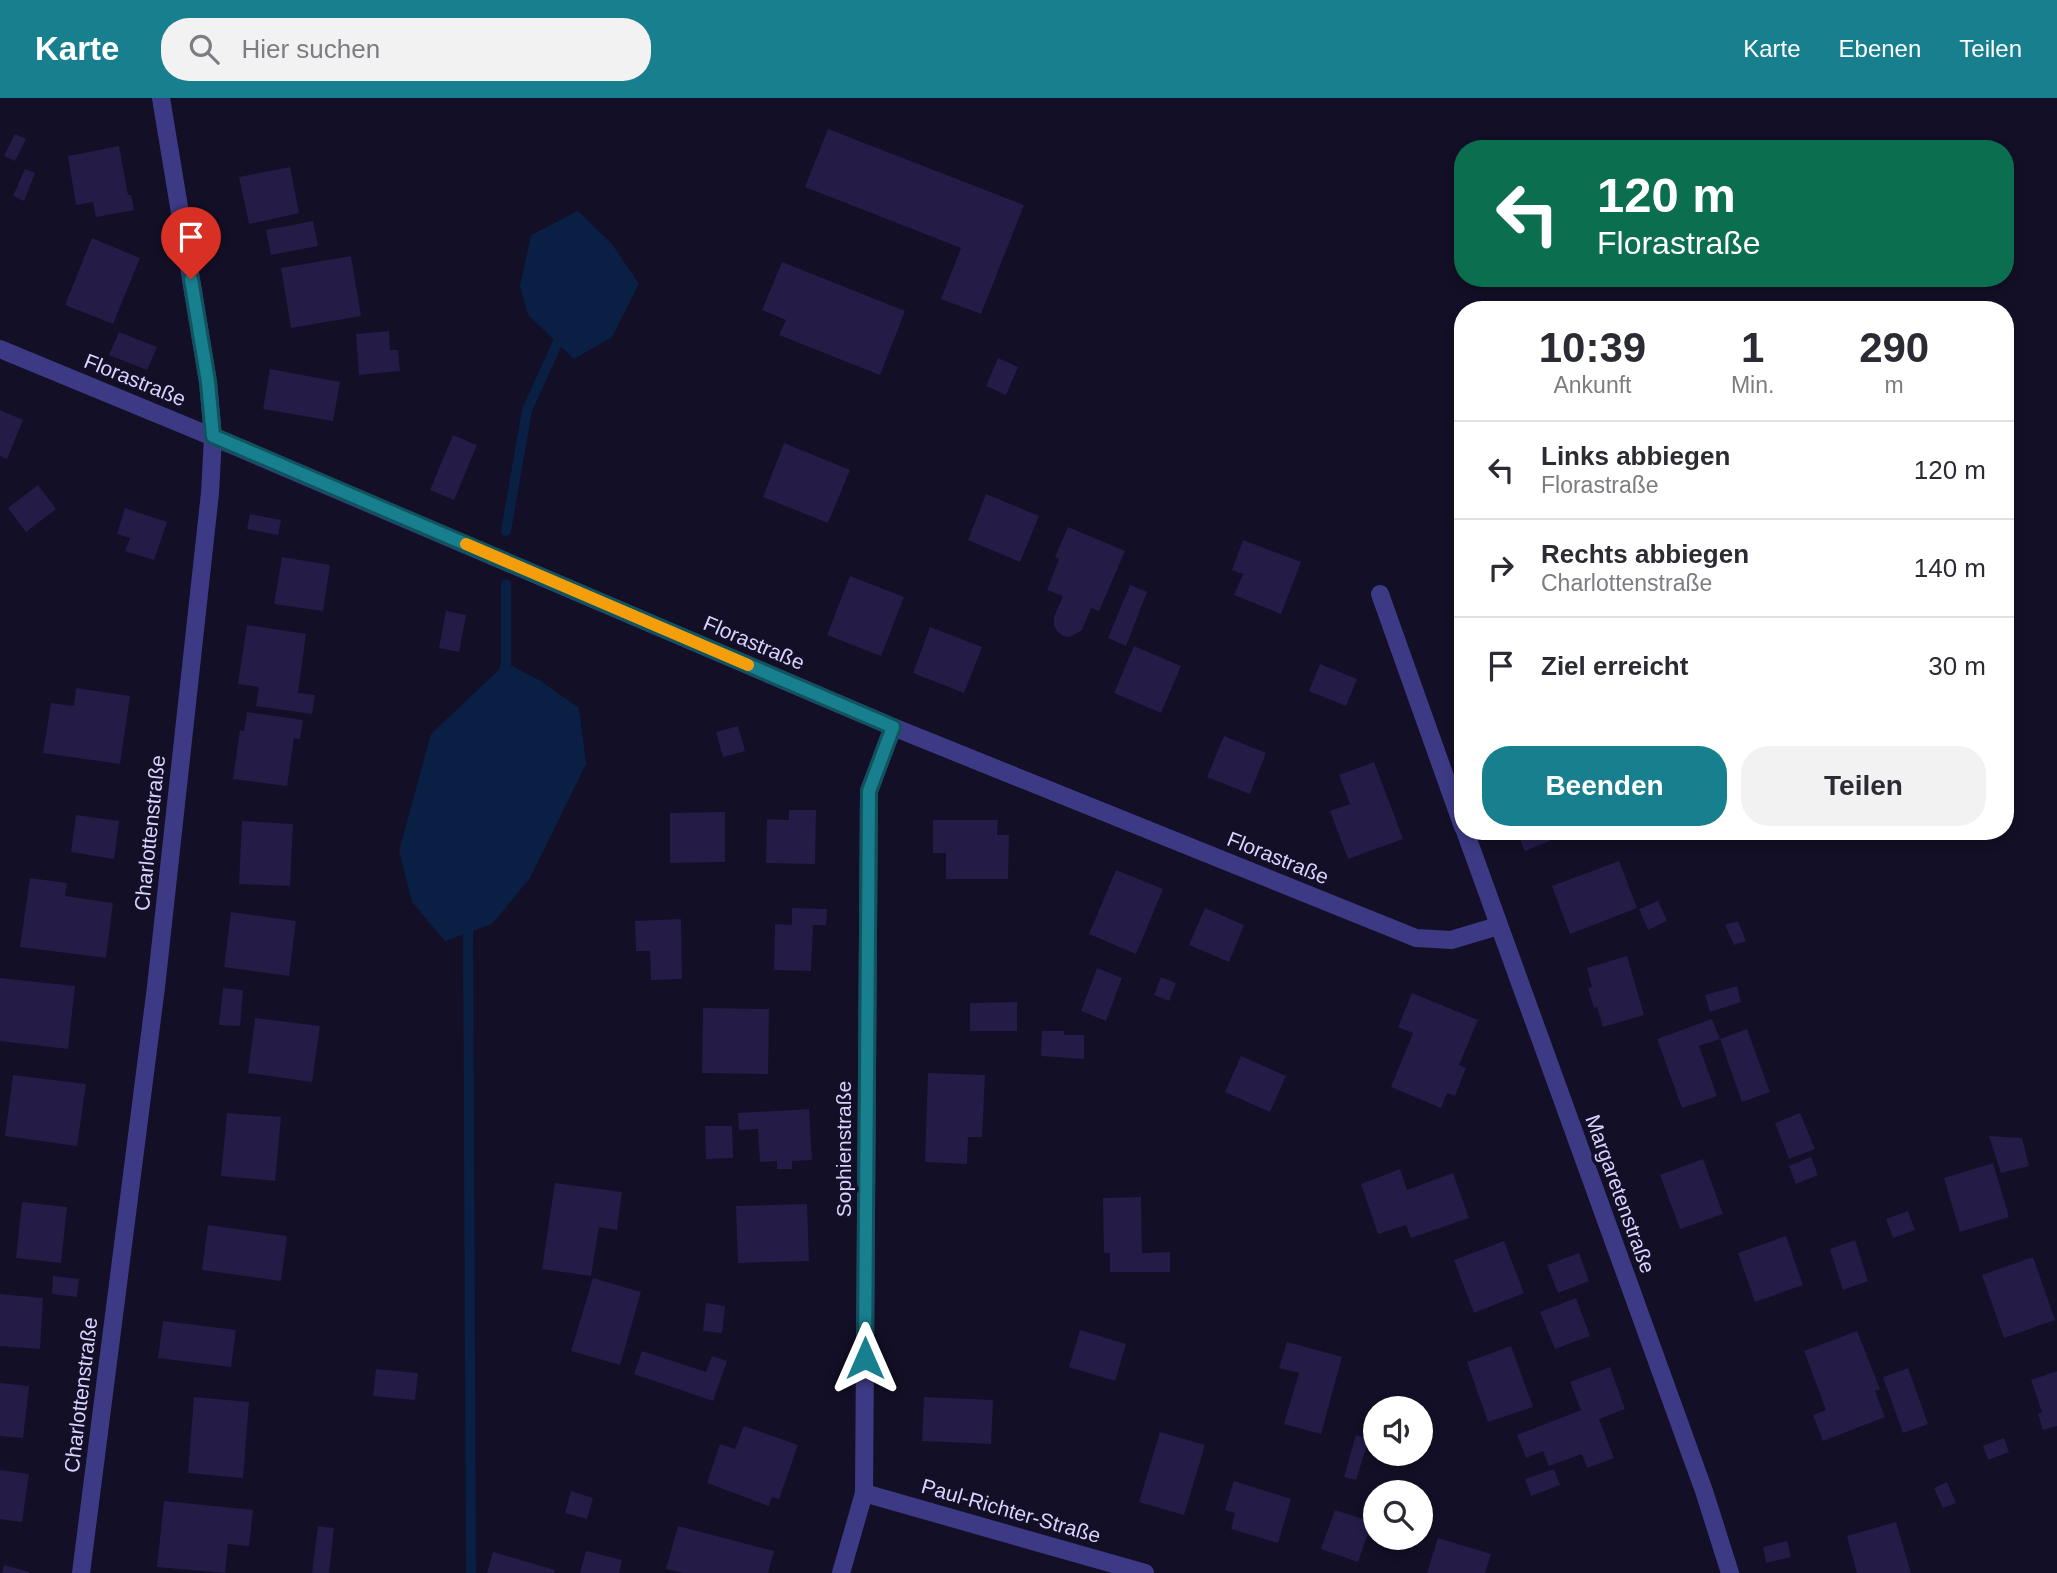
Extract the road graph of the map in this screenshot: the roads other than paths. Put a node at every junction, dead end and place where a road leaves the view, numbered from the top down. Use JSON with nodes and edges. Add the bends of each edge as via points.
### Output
{"nodes":[{"id":1,"x":161,"y":98,"type":"edge"},
{"id":2,"x":0,"y":349,"type":"edge"},
{"id":3,"x":213,"y":436,"type":"junction"},
{"id":4,"x":1380,"y":594,"type":"dead end"},
{"id":5,"x":893,"y":727,"type":"junction"},
{"id":6,"x":1454,"y":801,"type":"edge"},
{"id":7,"x":1468,"y":840,"type":"edge"},
{"id":8,"x":1498,"y":926,"type":"junction"},
{"id":9,"x":864,"y":1493,"type":"junction"},
{"id":10,"x":81,"y":1573,"type":"edge"},
{"id":11,"x":841,"y":1573,"type":"edge"},
{"id":12,"x":1145,"y":1573,"type":"edge"},
{"id":13,"x":1730,"y":1573,"type":"edge"}],
"edges":[{"from":1,"to":3,"type":"street","name":"Charlottenstraße"},
{"from":2,"to":3,"type":"street","name":"Florastraße"},
{"from":3,"to":5,"type":"street","name":"Florastraße"},
{"from":3,"to":10,"type":"street","name":"Charlottenstraße","via":[[154,1000]]},
{"from":4,"to":6,"type":"street","name":"Margaretenstraße"},
{"from":5,"to":8,"type":"street","name":"Florastraße","via":[[1416,938],[1451,940]]},
{"from":5,"to":9,"type":"street","name":"Sophienstraße","via":[[869,791]]},
{"from":7,"to":8,"type":"street","name":"Margaretenstraße"},
{"from":8,"to":13,"type":"street","name":"Margaretenstraße"},
{"from":9,"to":11,"type":"street","name":"Sophienstraße"},
{"from":9,"to":12,"type":"street","name":"Paul-Richter-Straße"}]}
